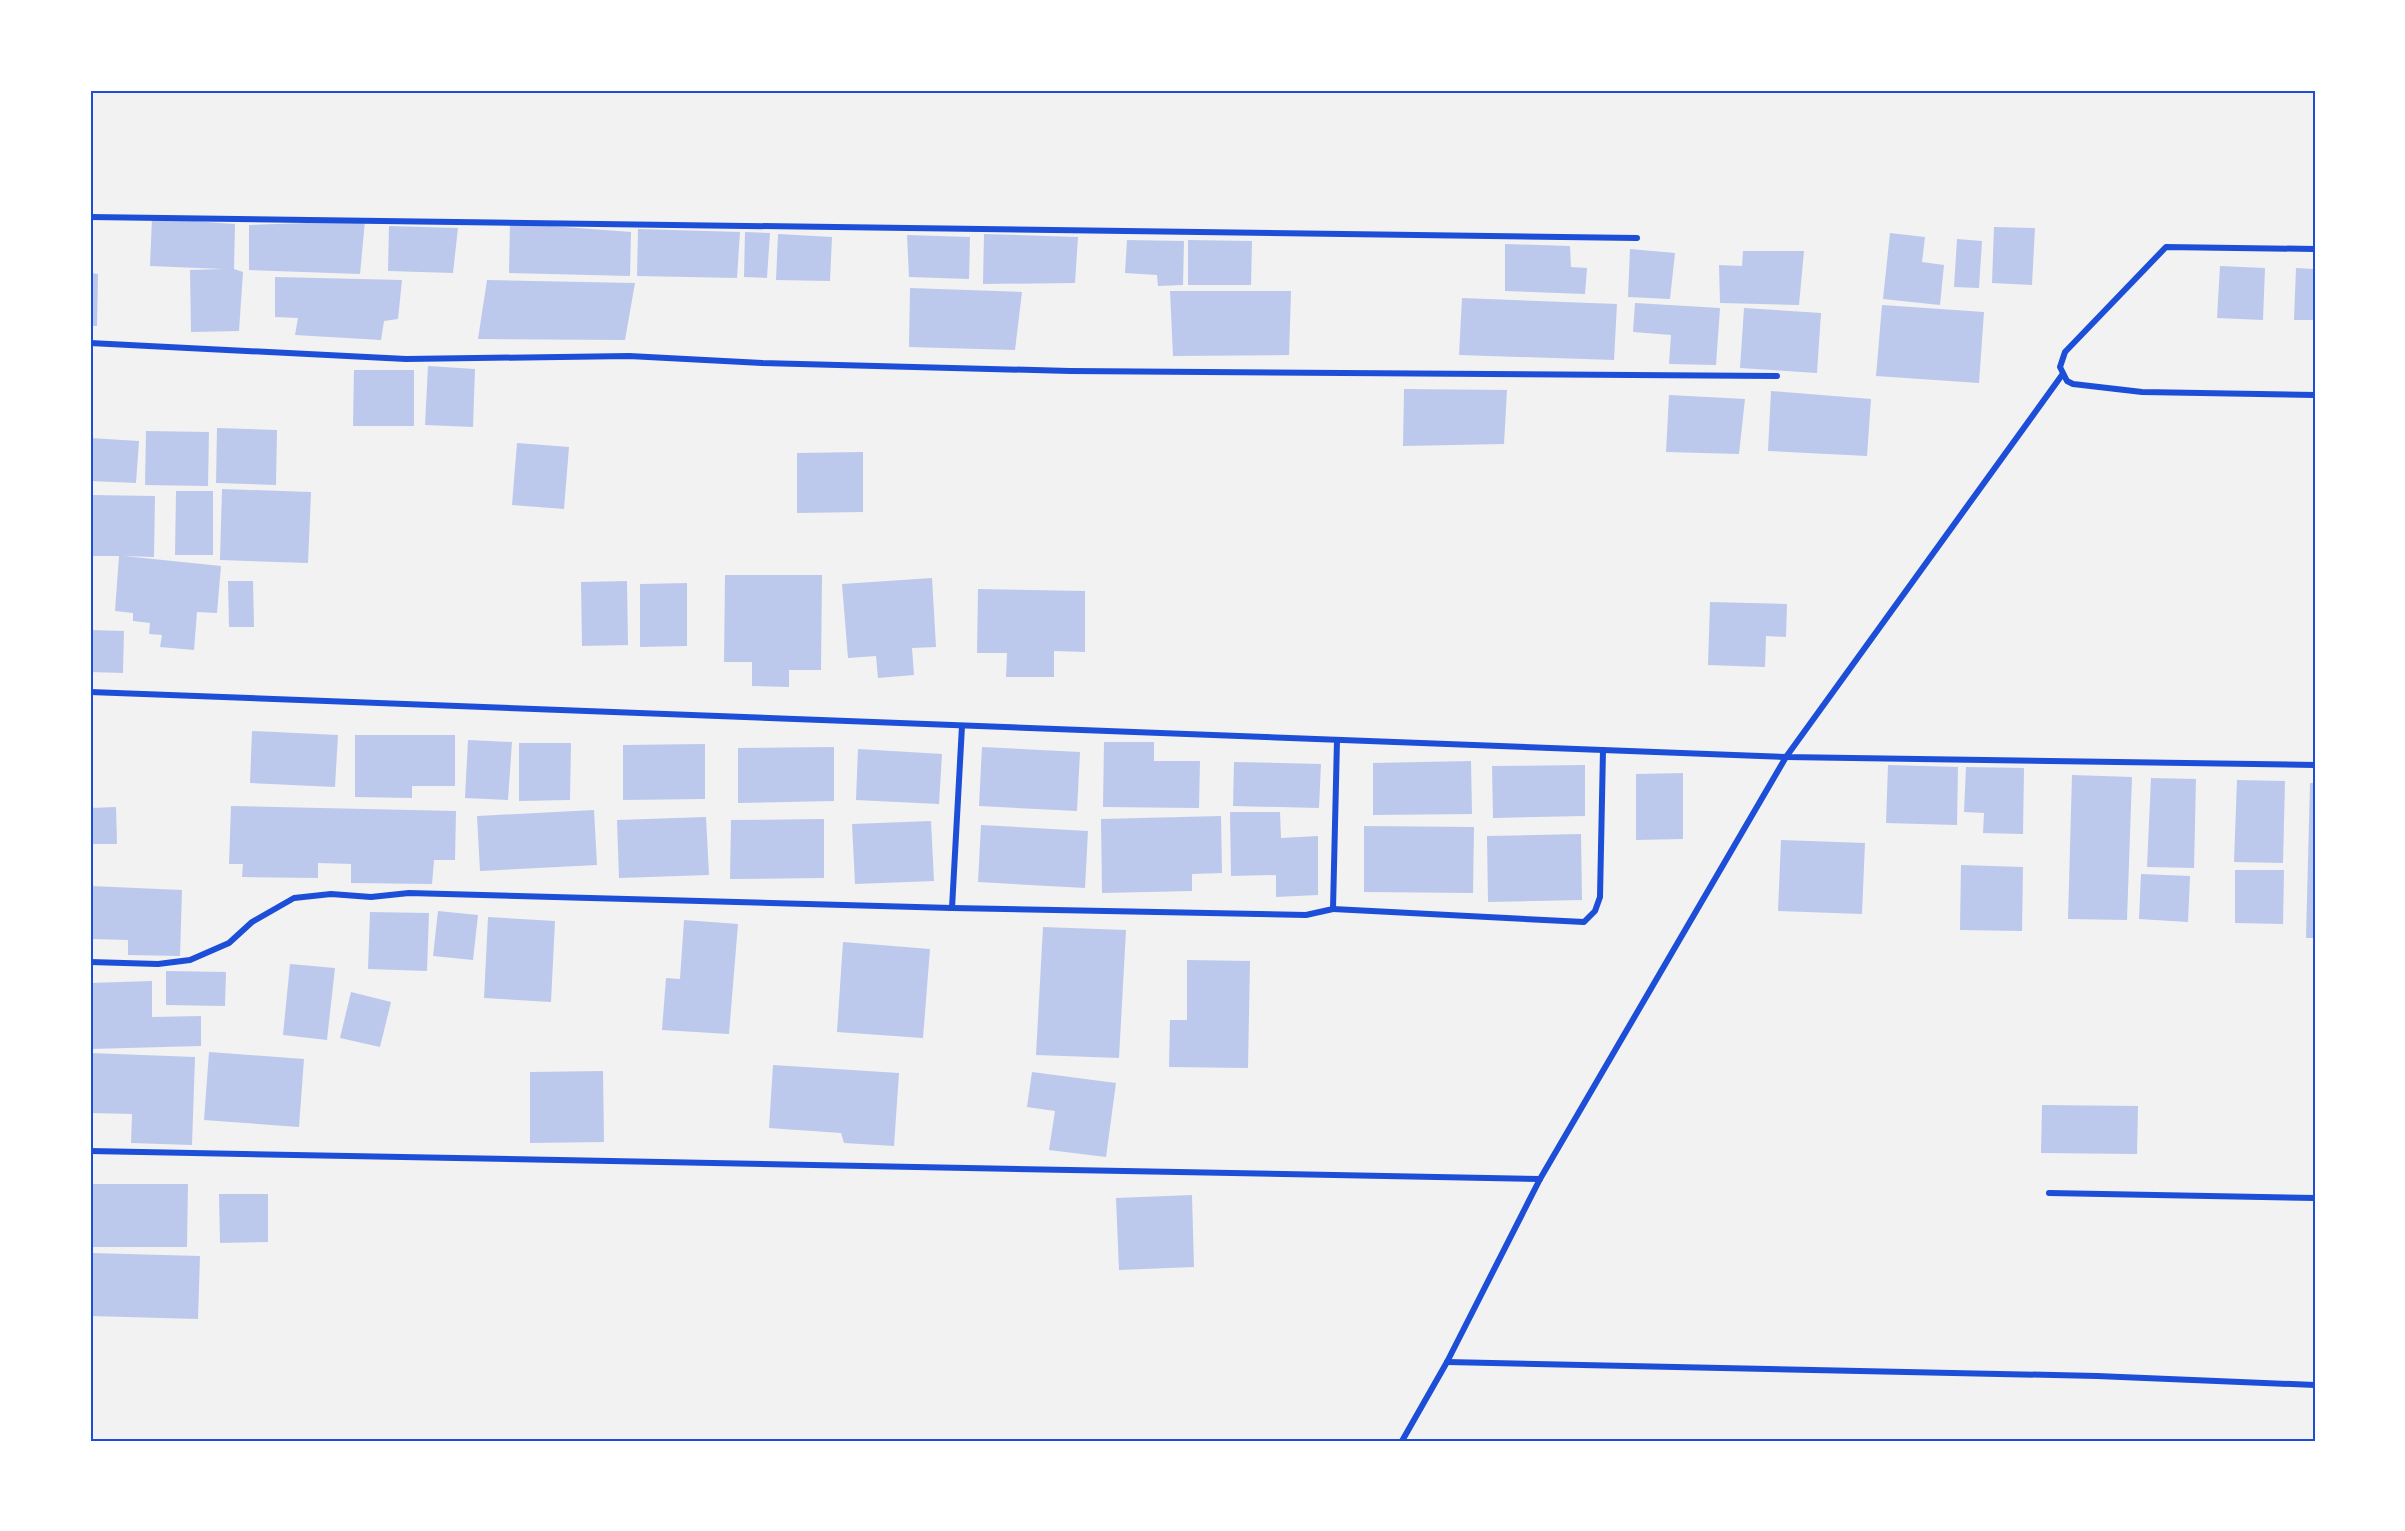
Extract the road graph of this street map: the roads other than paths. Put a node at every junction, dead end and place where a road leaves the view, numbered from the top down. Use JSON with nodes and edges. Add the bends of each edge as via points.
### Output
{"nodes":[{"id":1,"x":90,"y":218,"type":"edge"},
{"id":2,"x":1637,"y":238,"type":"dead end"},
{"id":3,"x":2315,"y":249,"type":"edge"},
{"id":4,"x":90,"y":343,"type":"edge"},
{"id":5,"x":2062,"y":375,"type":"junction"},
{"id":6,"x":1778,"y":376,"type":"dead end"},
{"id":7,"x":2315,"y":395,"type":"edge"},
{"id":8,"x":90,"y":692,"type":"edge"},
{"id":9,"x":963,"y":726,"type":"junction"},
{"id":10,"x":1337,"y":740,"type":"junction"},
{"id":11,"x":1603,"y":750,"type":"junction"},
{"id":12,"x":1786,"y":757,"type":"junction"},
{"id":13,"x":2315,"y":765,"type":"edge"},
{"id":14,"x":952,"y":909,"type":"junction"},
{"id":15,"x":1333,"y":909,"type":"junction"},
{"id":16,"x":90,"y":962,"type":"edge"},
{"id":17,"x":90,"y":1151,"type":"edge"},
{"id":18,"x":1540,"y":1179,"type":"junction"},
{"id":19,"x":2049,"y":1193,"type":"dead end"},
{"id":20,"x":2315,"y":1198,"type":"edge"},
{"id":21,"x":1447,"y":1362,"type":"junction"},
{"id":22,"x":2315,"y":1385,"type":"edge"},
{"id":23,"x":1402,"y":1441,"type":"edge"}],
"edges":[{"from":1,"to":2,"type":"street"},
{"from":3,"to":5,"type":"street","via":[[2166,248],[2065,352]]},
{"from":4,"to":6,"type":"street","via":[[406,359],[629,356],[1070,371]]},
{"from":5,"to":7,"type":"street","via":[[2073,384],[2142,392]]},
{"from":5,"to":12,"type":"street"},
{"from":8,"to":9,"type":"street"},
{"from":9,"to":10,"type":"street"},
{"from":9,"to":14,"type":"street"},
{"from":10,"to":11,"type":"street"},
{"from":10,"to":15,"type":"street"},
{"from":11,"to":12,"type":"street"},
{"from":11,"to":15,"type":"street","via":[[1600,897],[1595,912],[1584,922]]},
{"from":12,"to":13,"type":"street"},
{"from":12,"to":18,"type":"street"},
{"from":14,"to":15,"type":"street","via":[[1306,915]]},
{"from":14,"to":16,"type":"street","via":[[331,894],[294,898],[252,922],[229,942],[190,960],[158,964]]},
{"from":17,"to":18,"type":"street"},
{"from":18,"to":21,"type":"street"},
{"from":19,"to":20,"type":"street"},
{"from":21,"to":22,"type":"street","via":[[2097,1376]]},
{"from":21,"to":23,"type":"street"}]}
